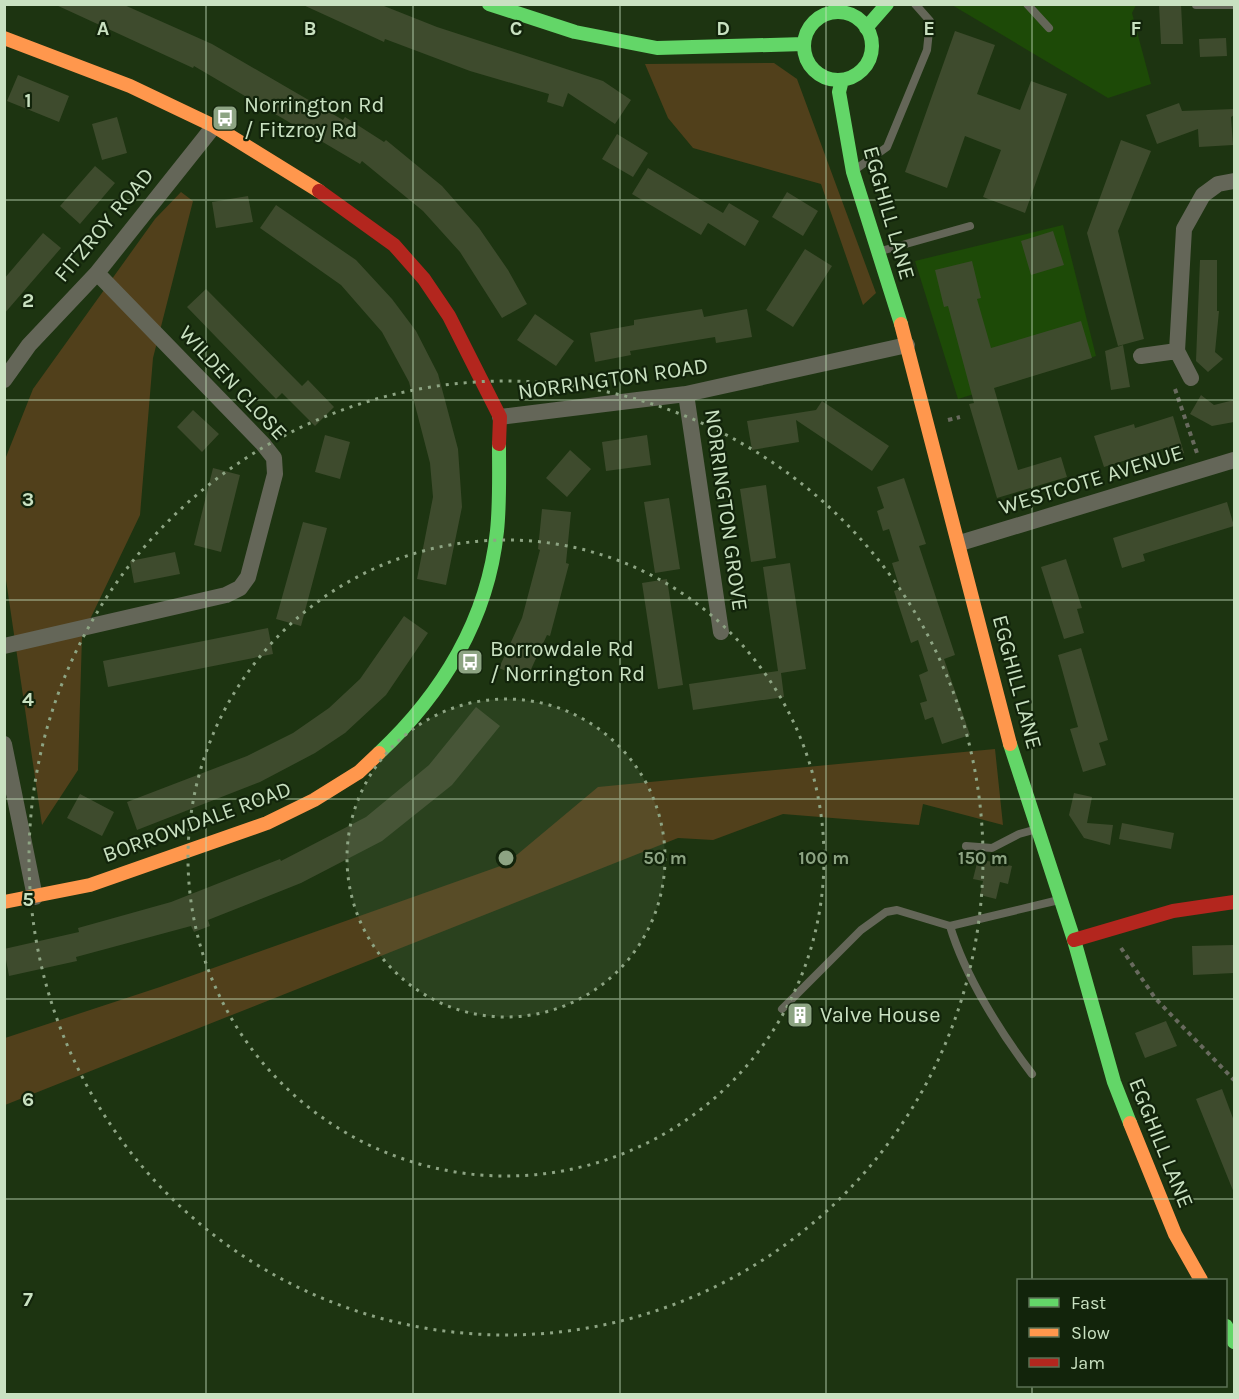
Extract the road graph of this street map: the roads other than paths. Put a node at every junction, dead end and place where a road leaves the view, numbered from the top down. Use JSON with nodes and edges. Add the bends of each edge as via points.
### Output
{"nodes":[{"id":1,"x":489,"y":4,"type":"edge"},
{"id":2,"x":887,"y":4,"type":"edge"},
{"id":3,"x":915,"y":4,"type":"edge"},
{"id":4,"x":1027,"y":4,"type":"edge"},
{"id":5,"x":1196,"y":5,"type":"edge"},
{"id":6,"x":1234,"y":5,"type":"edge"},
{"id":7,"x":866,"y":28,"type":"junction"},
{"id":8,"x":1049,"y":28,"type":"dead end"},
{"id":9,"x":4,"y":38,"type":"edge"},
{"id":10,"x":804,"y":44,"type":"junction"},
{"id":11,"x":842,"y":80,"type":"junction"},
{"id":12,"x":214,"y":126,"type":"junction"},
{"id":13,"x":853,"y":172,"type":"junction"},
{"id":14,"x":1234,"y":181,"type":"edge"},
{"id":15,"x":970,"y":226,"type":"dead end"},
{"id":16,"x":878,"y":252,"type":"junction"},
{"id":17,"x":97,"y":273,"type":"junction"},
{"id":18,"x":907,"y":345,"type":"junction"},
{"id":19,"x":1177,"y":351,"type":"junction"},
{"id":20,"x":1141,"y":356,"type":"dead end"},
{"id":21,"x":1191,"y":378,"type":"road end"},
{"id":22,"x":4,"y":380,"type":"edge"},
{"id":23,"x":686,"y":394,"type":"junction"},
{"id":24,"x":500,"y":417,"type":"junction"},
{"id":25,"x":1234,"y":460,"type":"edge"},
{"id":26,"x":960,"y":543,"type":"junction"},
{"id":27,"x":721,"y":632,"type":"dead end"},
{"id":28,"x":4,"y":646,"type":"edge"},
{"id":29,"x":4,"y":744,"type":"edge"},
{"id":30,"x":1037,"y":829,"type":"junction"},
{"id":31,"x":966,"y":846,"type":"dead end"},
{"id":32,"x":35,"y":897,"type":"junction"},
{"id":33,"x":1060,"y":900,"type":"junction"},
{"id":34,"x":4,"y":902,"type":"edge"},
{"id":35,"x":1234,"y":902,"type":"edge"},
{"id":36,"x":950,"y":926,"type":"junction"},
{"id":37,"x":1074,"y":940,"type":"junction"},
{"id":38,"x":782,"y":1009,"type":"dead end"},
{"id":39,"x":1032,"y":1074,"type":"dead end"},
{"id":40,"x":1200,"y":1279,"type":"edge"},
{"id":41,"x":1227,"y":1328,"type":"edge"},
{"id":42,"x":1234,"y":1342,"type":"edge"}],
"edges":[{"from":1,"to":10,"type":"street","via":[[575,32],[657,48]]},
{"from":2,"to":7,"type":"street"},
{"from":3,"to":13,"type":"lane","via":[[930,21],[927,50],[887,147]]},
{"from":4,"to":8,"type":"lane"},
{"from":5,"to":6,"type":"lane"},
{"from":7,"to":10,"type":"street","via":[[850,15],[829,14],[812,25]]},
{"from":7,"to":11,"type":"street","via":[[872,50],[869,61],[853,77]]},
{"from":9,"to":12,"type":"street","name":"NORRINGTON ROAD","via":[[130,86]]},
{"from":10,"to":11,"type":"street","via":[[810,66],[830,80]]},
{"from":11,"to":13,"type":"street","name":"EGGHILL LANE","via":[[839,92]]},
{"from":12,"to":17,"type":"street","name":"FITZROY ROAD"},
{"from":12,"to":24,"type":"street","name":"NORRINGTON ROAD","via":[[343,207],[394,245],[449,315]]},
{"from":13,"to":16,"type":"street","name":"EGGHILL LANE"},
{"from":14,"to":19,"type":"street","via":[[1218,184],[1203,195],[1184,229]]},
{"from":15,"to":16,"type":"lane"},
{"from":16,"to":18,"type":"street","name":"EGGHILL LANE"},
{"from":17,"to":22,"type":"street","name":"FITZROY ROAD","via":[[29,345]]},
{"from":17,"to":28,"type":"street","name":"WILDEN CLOSE","via":[[263,444],[274,458],[275,474],[248,577],[240,588],[225,595]]},
{"from":18,"to":23,"type":"street","name":"NORRINGTON ROAD"},
{"from":18,"to":26,"type":"street","name":"EGGHILL LANE"},
{"from":19,"to":20,"type":"street"},
{"from":19,"to":21,"type":"street"},
{"from":23,"to":24,"type":"street","name":"NORRINGTON ROAD"},
{"from":23,"to":27,"type":"street","name":"NORRINGTON GROVE"},
{"from":24,"to":32,"type":"street","name":"BORROWDALE ROAD","via":[[497,532],[485,588],[468,639],[411,723],[359,772],[315,800],[267,823],[90,885]]},
{"from":25,"to":26,"type":"street","name":"WESTCOTE AVENUE"},
{"from":26,"to":30,"type":"street","name":"EGGHILL LANE","via":[[1008,739]]},
{"from":29,"to":32,"type":"street"},
{"from":30,"to":31,"type":"lane","via":[[992,848]]},
{"from":30,"to":33,"type":"street","name":"EGGHILL LANE"},
{"from":32,"to":34,"type":"street","name":"BORROWDALE ROAD"},
{"from":33,"to":36,"type":"lane"},
{"from":33,"to":37,"type":"street","name":"EGGHILL LANE"},
{"from":35,"to":37,"type":"street","via":[[1199,904]]},
{"from":36,"to":38,"type":"lane","via":[[897,909],[886,912],[861,930]]},
{"from":36,"to":39,"type":"lane","via":[[958,954]]},
{"from":37,"to":40,"type":"street","name":"EGGHILL LANE","via":[[1114,1082],[1175,1234]]},
{"from":41,"to":42,"type":"street"}]}
